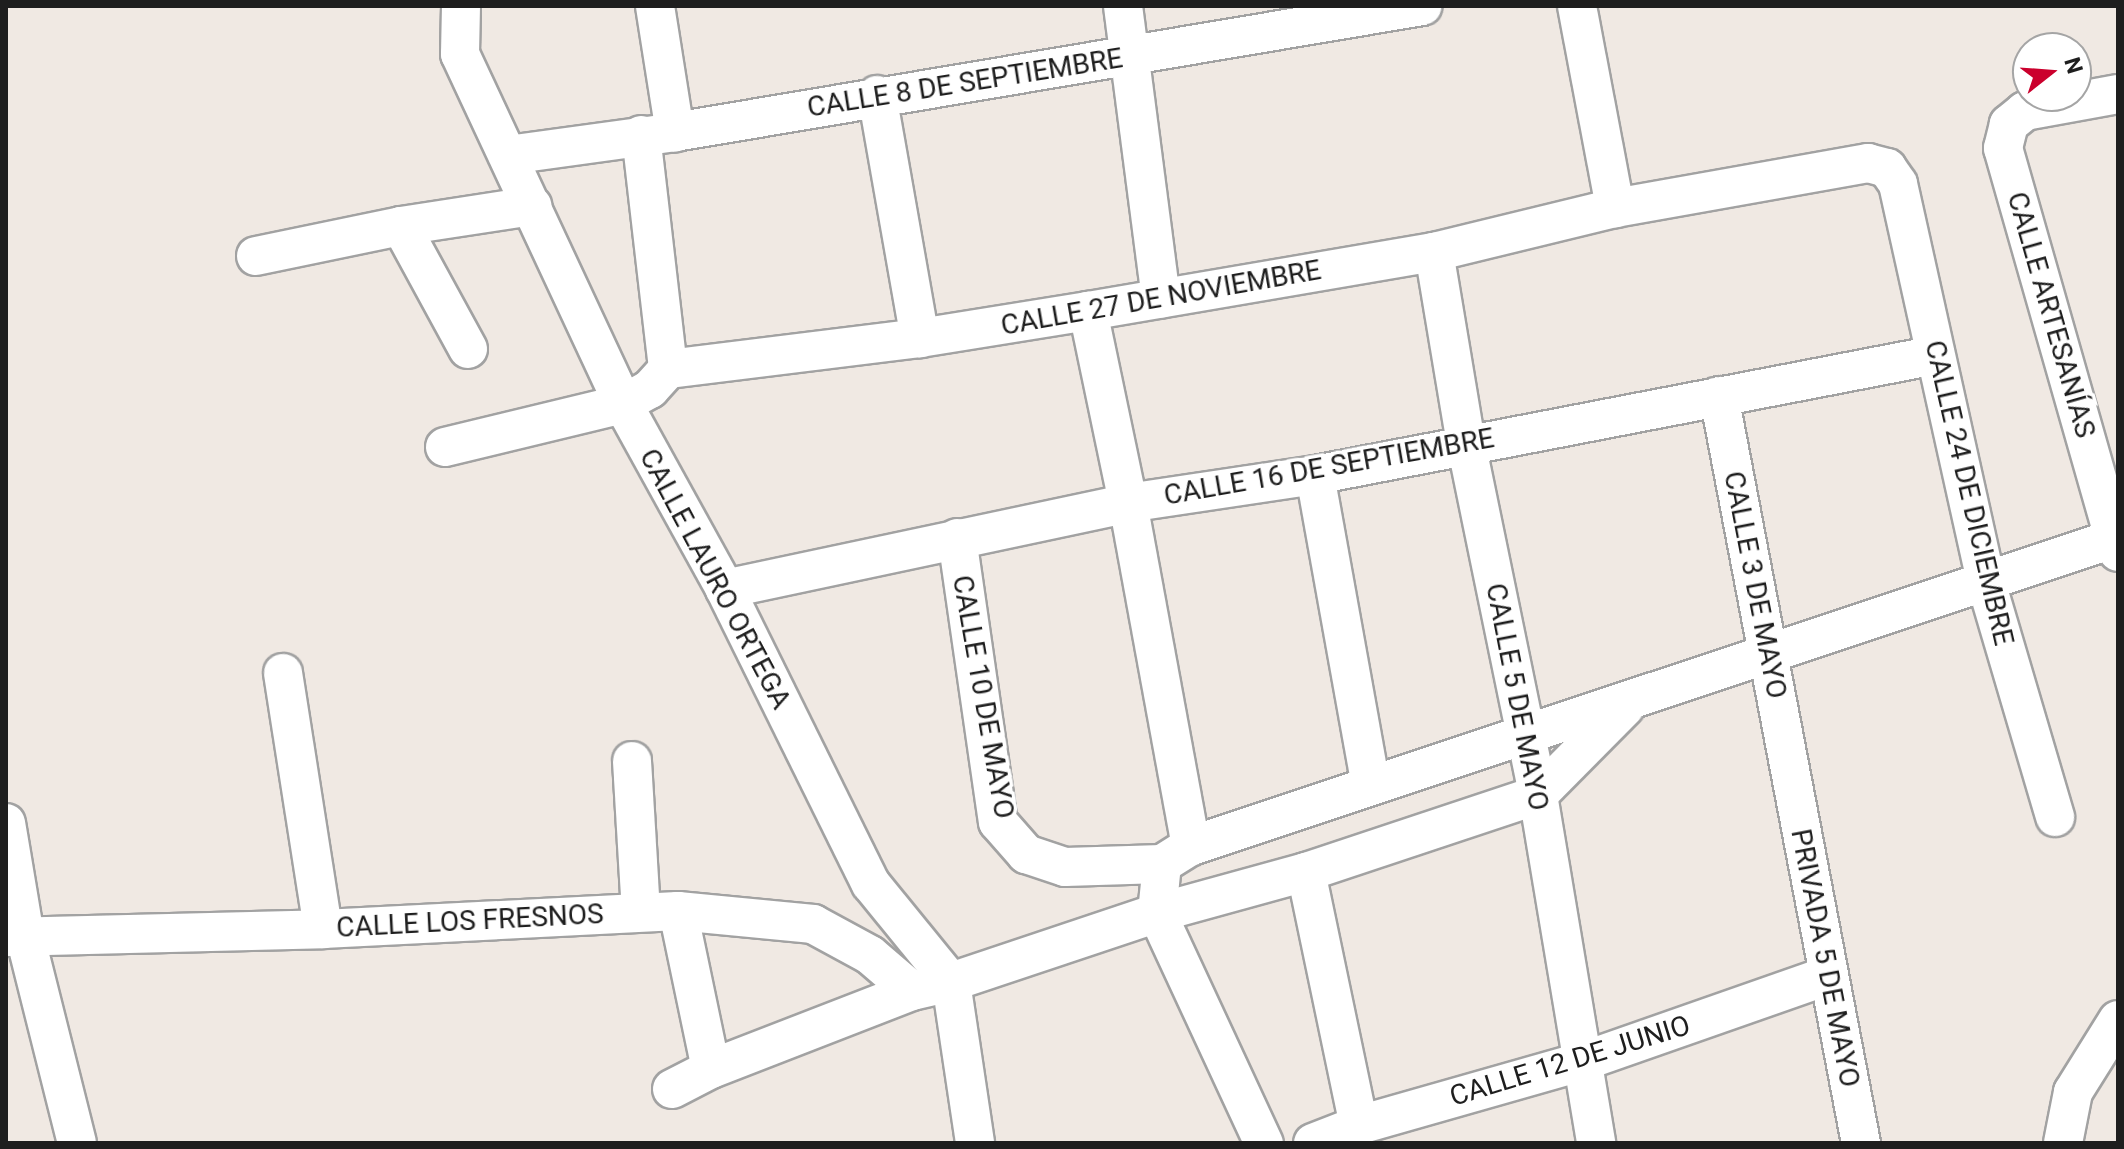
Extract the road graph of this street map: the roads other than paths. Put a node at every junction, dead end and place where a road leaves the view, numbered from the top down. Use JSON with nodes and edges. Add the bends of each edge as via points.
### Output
{"nodes":[{"id":1,"x":461,"y":6,"type":"edge"},
{"id":2,"x":655,"y":6,"type":"edge"},
{"id":3,"x":1123,"y":6,"type":"edge"},
{"id":4,"x":1422,"y":6,"type":"edge"},
{"id":5,"x":1577,"y":6,"type":"edge"},
{"id":6,"x":1128,"y":57,"type":"junction"},
{"id":7,"x":2118,"y":94,"type":"edge"},
{"id":8,"x":877,"y":95,"type":"junction"},
{"id":9,"x":658,"y":133,"type":"junction"},
{"id":10,"x":508,"y":155,"type":"junction"},
{"id":11,"x":1887,"y":168,"type":"joint"},
{"id":12,"x":532,"y":206,"type":"junction"},
{"id":13,"x":1615,"y":208,"type":"junction"},
{"id":14,"x":401,"y":226,"type":"junction"},
{"id":15,"x":1434,"y":252,"type":"junction"},
{"id":16,"x":256,"y":256,"type":"dead end"},
{"id":17,"x":1161,"y":299,"type":"junction"},
{"id":18,"x":1088,"y":311,"type":"junction"},
{"id":19,"x":920,"y":338,"type":"junction"},
{"id":20,"x":468,"y":349,"type":"dead end"},
{"id":21,"x":1936,"y":355,"type":"junction"},
{"id":22,"x":668,"y":369,"type":"junction"},
{"id":23,"x":1719,"y":396,"type":"junction"},
{"id":24,"x":623,"y":404,"type":"junction"},
{"id":25,"x":1466,"y":443,"type":"junction"},
{"id":26,"x":445,"y":447,"type":"dead end"},
{"id":27,"x":1315,"y":475,"type":"junction"},
{"id":28,"x":1128,"y":503,"type":"junction"},
{"id":29,"x":957,"y":538,"type":"junction"},
{"id":30,"x":2117,"y":542,"type":"edge"},
{"id":31,"x":1986,"y":582,"type":"junction"},
{"id":32,"x":725,"y":589,"type":"junction"},
{"id":33,"x":1769,"y":655,"type":"junction"},
{"id":34,"x":283,"y":673,"type":"dead end"},
{"id":35,"x":1629,"y":703,"type":"junction"},
{"id":36,"x":1525,"y":737,"type":"junction"},
{"id":37,"x":632,"y":761,"type":"dead end"},
{"id":38,"x":1791,"y":773,"type":"joint"},
{"id":39,"x":1371,"y":785,"type":"junction"},
{"id":40,"x":1538,"y":795,"type":"junction"},
{"id":41,"x":2055,"y":817,"type":"dead end"},
{"id":42,"x":6,"y":823,"type":"edge"},
{"id":43,"x":1176,"y":855,"type":"junction"},
{"id":44,"x":1306,"y":872,"type":"junction"},
{"id":45,"x":678,"y":911,"type":"junction"},
{"id":46,"x":641,"y":912,"type":"junction"},
{"id":47,"x":1157,"y":913,"type":"junction"},
{"id":48,"x":323,"y":929,"type":"junction"},
{"id":49,"x":15,"y":937,"type":"edge"},
{"id":50,"x":1827,"y":976,"type":"junction"},
{"id":51,"x":951,"y":982,"type":"junction"},
{"id":52,"x":912,"y":991,"type":"junction"},
{"id":53,"x":2118,"y":1020,"type":"edge"},
{"id":54,"x":1584,"y":1061,"type":"junction"},
{"id":55,"x":711,"y":1069,"type":"junction"},
{"id":56,"x":672,"y":1089,"type":"dead end"},
{"id":57,"x":1359,"y":1125,"type":"junction"},
{"id":58,"x":77,"y":1143,"type":"edge"},
{"id":59,"x":975,"y":1143,"type":"edge"},
{"id":60,"x":1264,"y":1143,"type":"edge"},
{"id":61,"x":1313,"y":1143,"type":"edge"},
{"id":62,"x":1596,"y":1143,"type":"edge"},
{"id":63,"x":1861,"y":1143,"type":"edge"},
{"id":64,"x":2063,"y":1143,"type":"edge"}],
"edges":[{"from":1,"to":10,"type":"street","name":"CALLE LAURO ORTEGA","via":[[460,54]]},
{"from":2,"to":9,"type":"street"},
{"from":3,"to":6,"type":"street"},
{"from":4,"to":6,"type":"street","name":"CALLE 8 DE SEPTIEMBRE"},
{"from":5,"to":13,"type":"street"},
{"from":6,"to":8,"type":"street","name":"CALLE 8 DE SEPTIEMBRE"},
{"from":6,"to":17,"type":"street"},
{"from":7,"to":30,"type":"street","name":"CALLE ARTESANÍAS","via":[[2025,111],[2009,124],[2003,148]]},
{"from":8,"to":9,"type":"street","name":"CALLE 8 DE SEPTIEMBRE"},
{"from":8,"to":19,"type":"street"},
{"from":9,"to":10,"type":"street","name":"CALLE 8 DE SEPTIEMBRE"},
{"from":9,"to":22,"type":"street"},
{"from":10,"to":12,"type":"street","name":"CALLE LAURO ORTEGA"},
{"from":11,"to":13,"type":"street","name":"CALLE 27 DE NOVIEMBRE","via":[[1868,163]]},
{"from":11,"to":21,"type":"street","name":"CALLE 24 DE DICIEMBRE","via":[[1898,184]]},
{"from":12,"to":14,"type":"street"},
{"from":12,"to":24,"type":"street","name":"CALLE LAURO ORTEGA"},
{"from":13,"to":15,"type":"street","name":"CALLE 27 DE NOVIEMBRE"},
{"from":14,"to":16,"type":"street"},
{"from":14,"to":20,"type":"street"},
{"from":15,"to":17,"type":"street","name":"CALLE 27 DE NOVIEMBRE"},
{"from":15,"to":25,"type":"street","name":"CALLE 5 DE MAYO"},
{"from":17,"to":18,"type":"street","name":"CALLE 27 DE NOVIEMBRE"},
{"from":18,"to":19,"type":"street","name":"CALLE 27 DE NOVIEMBRE"},
{"from":18,"to":28,"type":"street"},
{"from":19,"to":22,"type":"street","name":"CALLE 27 DE NOVIEMBRE"},
{"from":21,"to":23,"type":"street","name":"CALLE 16 DE SEPTIEMBRE"},
{"from":21,"to":31,"type":"street","name":"CALLE 24 DE DICIEMBRE"},
{"from":22,"to":24,"type":"street","via":[[650,389]]},
{"from":23,"to":25,"type":"street","name":"CALLE 16 DE SEPTIEMBRE"},
{"from":23,"to":33,"type":"street","name":"CALLE 3 DE MAYO"},
{"from":24,"to":26,"type":"street"},
{"from":24,"to":32,"type":"street","name":"CALLE LAURO ORTEGA"},
{"from":25,"to":27,"type":"street","name":"CALLE 16 DE SEPTIEMBRE"},
{"from":25,"to":36,"type":"street","name":"CALLE 5 DE MAYO"},
{"from":27,"to":28,"type":"street","name":"CALLE 16 DE SEPTIEMBRE"},
{"from":27,"to":39,"type":"street"},
{"from":28,"to":29,"type":"street","name":"CALLE 16 DE SEPTIEMBRE"},
{"from":28,"to":43,"type":"street"},
{"from":29,"to":32,"type":"street","name":"CALLE 16 DE SEPTIEMBRE"},
{"from":29,"to":43,"type":"street","name":"CALLE 10 DE MAYO","via":[[998,822],[1026,854],[1065,867]]},
{"from":30,"to":31,"type":"street","name":"CALLE 10 DE MAYO"},
{"from":31,"to":33,"type":"street","name":"CALLE 10 DE MAYO"},
{"from":31,"to":41,"type":"street","name":"CALLE 24 DE DICIEMBRE"},
{"from":32,"to":51,"type":"street","name":"CALLE LAURO ORTEGA","via":[[871,884]]},
{"from":33,"to":35,"type":"street","name":"CALLE 10 DE MAYO"},
{"from":33,"to":38,"type":"street","name":"CALLE 3 DE MAYO"},
{"from":34,"to":48,"type":"street"},
{"from":35,"to":36,"type":"street","name":"CALLE 10 DE MAYO"},
{"from":35,"to":40,"type":"street"},
{"from":36,"to":39,"type":"street","name":"CALLE 10 DE MAYO"},
{"from":36,"to":40,"type":"street","name":"CALLE 5 DE MAYO"},
{"from":37,"to":46,"type":"street"},
{"from":38,"to":50,"type":"street","name":"PRIVADA 5 DE MAYO"},
{"from":39,"to":43,"type":"street","name":"CALLE 10 DE MAYO"},
{"from":40,"to":44,"type":"street"},
{"from":40,"to":54,"type":"street","name":"CALLE 5 DE MAYO"},
{"from":42,"to":49,"type":"street"},
{"from":43,"to":47,"type":"street"},
{"from":44,"to":47,"type":"street"},
{"from":44,"to":57,"type":"street"},
{"from":45,"to":46,"type":"street","name":"CALLE LOS FRESNOS"},
{"from":45,"to":52,"type":"street","name":"CALLE LOS FRESNOS","via":[[813,924],[870,955]]},
{"from":45,"to":55,"type":"street"},
{"from":46,"to":48,"type":"street","name":"CALLE LOS FRESNOS"},
{"from":47,"to":51,"type":"street"},
{"from":47,"to":60,"type":"street"},
{"from":48,"to":49,"type":"street","name":"CALLE LOS FRESNOS"},
{"from":49,"to":58,"type":"street"},
{"from":50,"to":54,"type":"street","name":"CALLE 12 DE JUNIO"},
{"from":50,"to":63,"type":"street","name":"PRIVADA 5 DE MAYO"},
{"from":51,"to":52,"type":"street"},
{"from":51,"to":59,"type":"street"},
{"from":52,"to":55,"type":"street"},
{"from":53,"to":64,"type":"street","via":[[2073,1092]]},
{"from":54,"to":57,"type":"street","name":"CALLE 12 DE JUNIO"},
{"from":54,"to":62,"type":"street","name":"CALLE 5 DE MAYO"},
{"from":55,"to":56,"type":"street"},
{"from":57,"to":61,"type":"street","name":"CALLE 12 DE JUNIO"}]}
